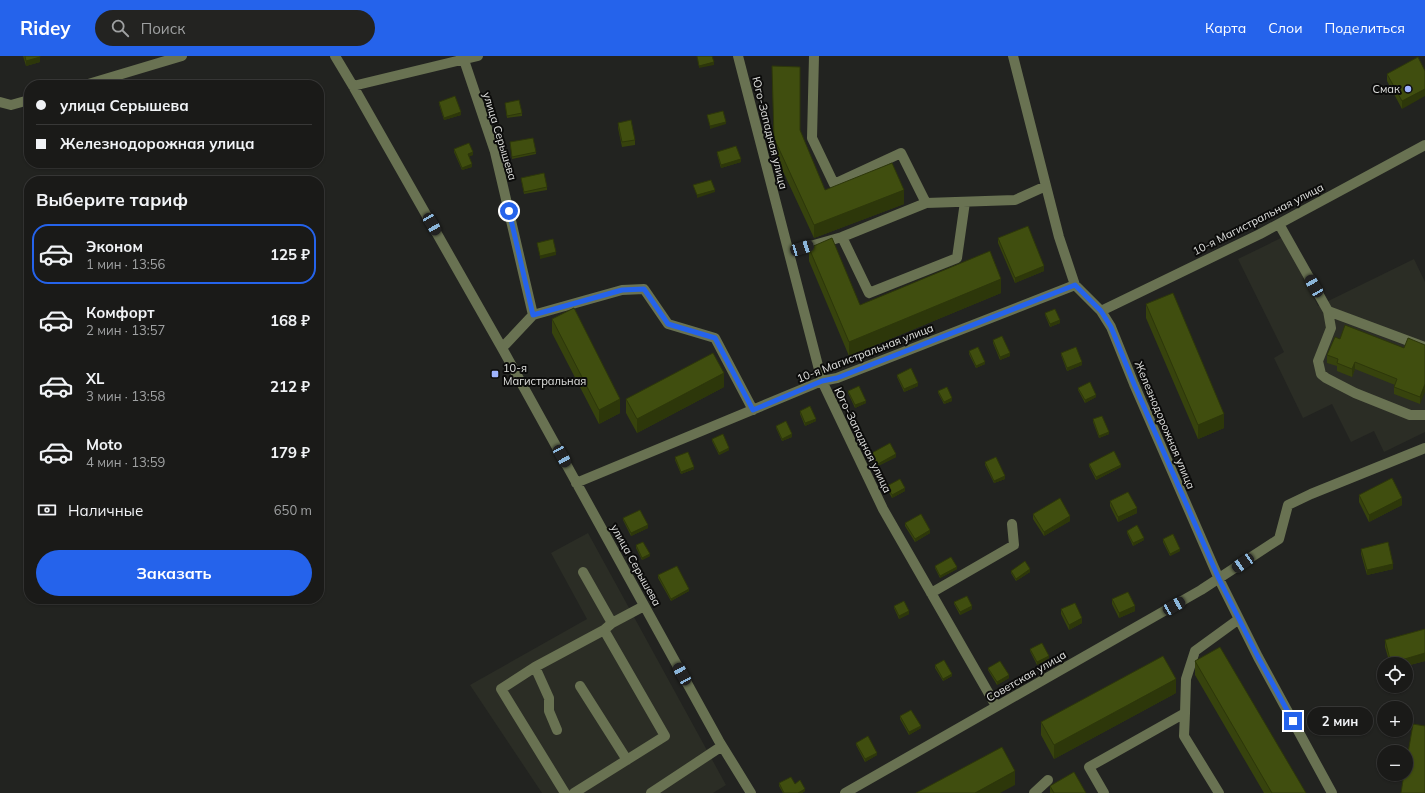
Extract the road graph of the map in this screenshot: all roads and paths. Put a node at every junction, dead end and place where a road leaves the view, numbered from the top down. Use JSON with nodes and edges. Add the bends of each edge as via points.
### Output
{"nodes":[{"id":1,"x":182,"y":56,"type":"edge"},
{"id":2,"x":335,"y":56,"type":"edge"},
{"id":3,"x":478,"y":56,"type":"edge"},
{"id":4,"x":738,"y":56,"type":"edge"},
{"id":5,"x":814,"y":56,"type":"edge"},
{"id":6,"x":1013,"y":56,"type":"edge"},
{"id":7,"x":457,"y":59,"type":"edge"},
{"id":8,"x":102,"y":80,"type":"edge"},
{"id":9,"x":353,"y":86,"type":"junction"},
{"id":10,"x":24,"y":101,"type":"edge"},
{"id":11,"x":0,"y":102,"type":"edge"},
{"id":12,"x":1425,"y":145,"type":"edge"},
{"id":13,"x":1046,"y":186,"type":"junction"},
{"id":14,"x":965,"y":202,"type":"junction"},
{"id":15,"x":926,"y":204,"type":"junction"},
{"id":16,"x":1279,"y":224,"type":"junction"},
{"id":17,"x":842,"y":236,"type":"junction"},
{"id":18,"x":789,"y":252,"type":"junction"},
{"id":19,"x":1075,"y":285,"type":"junction"},
{"id":20,"x":1101,"y":311,"type":"junction"},
{"id":21,"x":1328,"y":311,"type":"junction"},
{"id":22,"x":533,"y":315,"type":"junction"},
{"id":23,"x":1425,"y":347,"type":"edge"},
{"id":24,"x":502,"y":348,"type":"junction"},
{"id":25,"x":822,"y":381,"type":"junction"},
{"id":26,"x":753,"y":410,"type":"junction"},
{"id":27,"x":1425,"y":415,"type":"edge"},
{"id":28,"x":1425,"y":448,"type":"edge"},
{"id":29,"x":576,"y":483,"type":"junction"},
{"id":30,"x":1012,"y":524,"type":"dead end"},
{"id":31,"x":583,"y":572,"type":"dead end"},
{"id":32,"x":1219,"y":579,"type":"junction"},
{"id":33,"x":931,"y":593,"type":"junction"},
{"id":34,"x":644,"y":606,"type":"junction"},
{"id":35,"x":1239,"y":619,"type":"junction"},
{"id":36,"x":612,"y":623,"type":"junction"},
{"id":37,"x":604,"y":630,"type":"junction"},
{"id":38,"x":535,"y":667,"type":"junction"},
{"id":39,"x":580,"y":686,"type":"dead end"},
{"id":40,"x":996,"y":706,"type":"junction"},
{"id":41,"x":1185,"y":713,"type":"junction"},
{"id":42,"x":557,"y":730,"type":"dead end"},
{"id":43,"x":722,"y":746,"type":"junction"},
{"id":44,"x":627,"y":760,"type":"junction"},
{"id":45,"x":1048,"y":780,"type":"dead end"},
{"id":46,"x":564,"y":793,"type":"edge"},
{"id":47,"x":574,"y":793,"type":"edge"},
{"id":48,"x":651,"y":793,"type":"edge"},
{"id":49,"x":751,"y":793,"type":"edge"},
{"id":50,"x":844,"y":793,"type":"edge"},
{"id":51,"x":1034,"y":793,"type":"edge"},
{"id":52,"x":1104,"y":793,"type":"edge"},
{"id":53,"x":1220,"y":793,"type":"edge"},
{"id":54,"x":1332,"y":793,"type":"edge"}],
"edges":[{"from":1,"to":8,"type":"street"},
{"from":2,"to":9,"type":"street","name":"улица Серышева"},
{"from":3,"to":7,"type":"street"},
{"from":4,"to":18,"type":"street","name":"Юго-Западная улица"},
{"from":5,"to":15,"type":"street","via":[[812,138],[834,184],[900,153]]},
{"from":6,"to":13,"type":"street","name":"Железнодорожная улица"},
{"from":7,"to":9,"type":"street"},
{"from":7,"to":22,"type":"street","name":"улица Серышева","via":[[495,152]]},
{"from":9,"to":24,"type":"street","name":"улица Серышева"},
{"from":10,"to":11,"type":"street","via":[[11,105]]},
{"from":12,"to":16,"type":"street","name":"10-я Магистральная улица"},
{"from":13,"to":14,"type":"street","via":[[1015,200]]},
{"from":13,"to":19,"type":"street","name":"Железнодорожная улица"},
{"from":14,"to":15,"type":"street"},
{"from":14,"to":17,"type":"street","via":[[957,258],[868,293]]},
{"from":15,"to":17,"type":"street"},
{"from":16,"to":20,"type":"street","name":"10-я Магистральная улица"},
{"from":16,"to":21,"type":"street"},
{"from":17,"to":18,"type":"street"},
{"from":18,"to":25,"type":"street","name":"Юго-Западная улица"},
{"from":19,"to":20,"type":"street","name":"Железнодорожная улица"},
{"from":19,"to":25,"type":"street","name":"10-я Магистральная улица","via":[[837,378]]},
{"from":20,"to":32,"type":"street","name":"Железнодорожная улица","via":[[1111,327]]},
{"from":21,"to":23,"type":"street"},
{"from":21,"to":27,"type":"street","via":[[1331,328],[1318,361],[1320,374],[1355,394],[1410,416]]},
{"from":22,"to":24,"type":"street"},
{"from":22,"to":26,"type":"street","via":[[622,290],[644,289],[668,324],[715,338]]},
{"from":24,"to":29,"type":"street","name":"улица Серышева"},
{"from":25,"to":26,"type":"street","name":"10-я Магистральная улица"},
{"from":25,"to":33,"type":"street","name":"Юго-Западная улица","via":[[883,509]]},
{"from":26,"to":29,"type":"street","name":"10-я Магистральная улица"},
{"from":28,"to":32,"type":"street","name":"Советская улица","via":[[1311,494],[1288,506],[1279,539]]},
{"from":29,"to":34,"type":"street","name":"улица Серышева"},
{"from":30,"to":33,"type":"street","via":[[1014,545]]},
{"from":31,"to":36,"type":"street"},
{"from":32,"to":35,"type":"street","name":"Железнодорожная улица"},
{"from":32,"to":40,"type":"street","name":"Советская улица"},
{"from":33,"to":40,"type":"street","name":"Юго-Западная улица"},
{"from":34,"to":36,"type":"street"},
{"from":34,"to":43,"type":"street","name":"улица Серышева"},
{"from":35,"to":41,"type":"street","via":[[1195,651],[1186,679]]},
{"from":35,"to":54,"type":"street","name":"Железнодорожная улица"},
{"from":36,"to":37,"type":"street"},
{"from":37,"to":38,"type":"street"},
{"from":37,"to":44,"type":"street","via":[[665,736]]},
{"from":38,"to":42,"type":"street","via":[[549,698],[549,711]]},
{"from":38,"to":46,"type":"street","via":[[502,689]]},
{"from":39,"to":44,"type":"street"},
{"from":40,"to":50,"type":"street","name":"Советская улица"},
{"from":41,"to":52,"type":"street","via":[[1090,767]]},
{"from":41,"to":53,"type":"street","via":[[1184,736]]},
{"from":43,"to":48,"type":"street"},
{"from":43,"to":49,"type":"street","name":"улица Серышева"},
{"from":44,"to":47,"type":"street"},
{"from":45,"to":51,"type":"street"}]}
